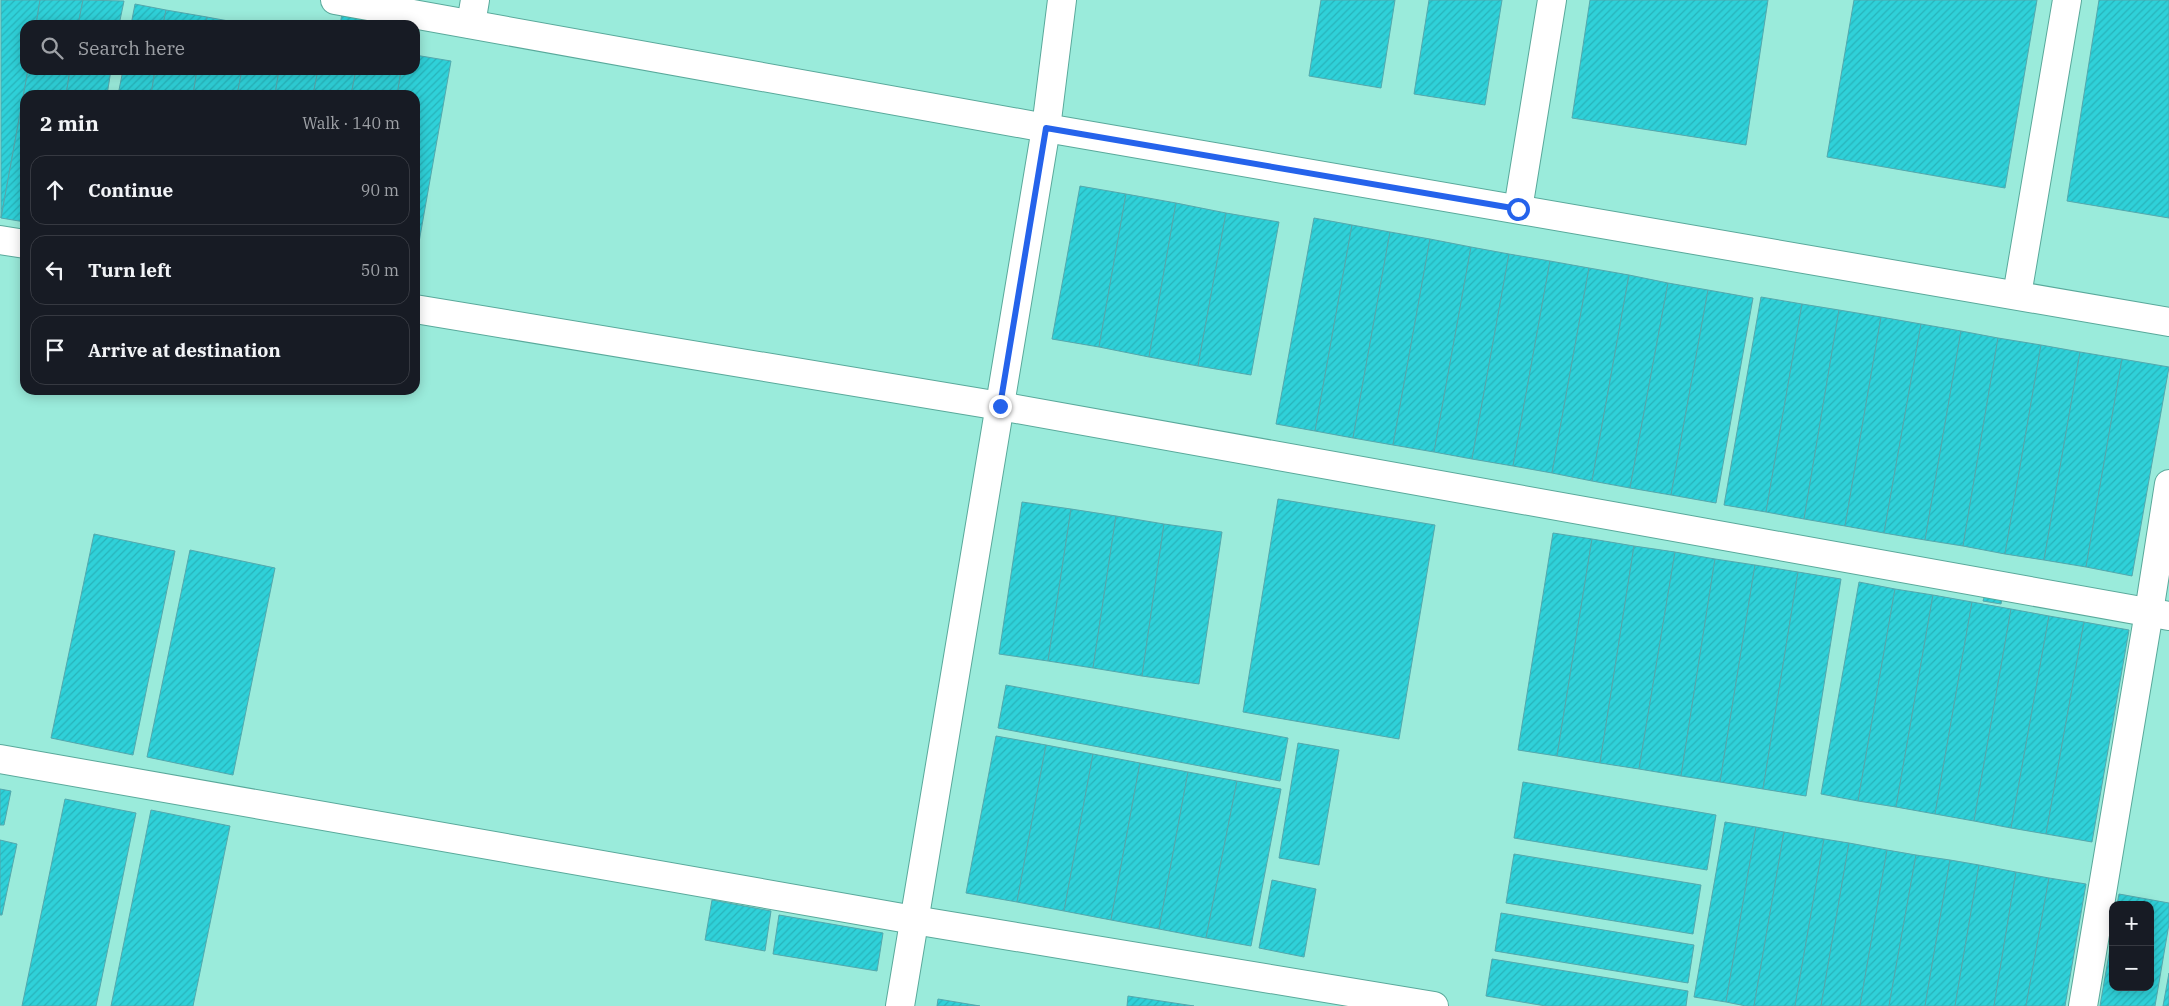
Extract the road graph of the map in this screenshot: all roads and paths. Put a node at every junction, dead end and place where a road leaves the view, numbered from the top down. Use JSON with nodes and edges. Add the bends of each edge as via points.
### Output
{"nodes":[{"id":1,"x":335,"y":0,"type":"edge"},
{"id":2,"x":1062,"y":0,"type":"edge"},
{"id":3,"x":1552,"y":0,"type":"edge"},
{"id":4,"x":2067,"y":0,"type":"edge"},
{"id":5,"x":473,"y":12,"type":"edge"},
{"id":6,"x":1046,"y":128,"type":"junction"},
{"id":7,"x":1518,"y":209,"type":"junction"},
{"id":8,"x":0,"y":240,"type":"edge"},
{"id":9,"x":20,"y":243,"type":"edge"},
{"id":10,"x":2017,"y":295,"type":"junction"},
{"id":11,"x":420,"y":310,"type":"edge"},
{"id":12,"x":2169,"y":322,"type":"edge"},
{"id":13,"x":1000,"y":406,"type":"junction"},
{"id":14,"x":2169,"y":484,"type":"edge"},
{"id":15,"x":2159,"y":614,"type":"edge"},
{"id":16,"x":0,"y":759,"type":"edge"},
{"id":17,"x":914,"y":920,"type":"junction"},
{"id":18,"x":900,"y":1006,"type":"edge"},
{"id":19,"x":1434,"y":1006,"type":"edge"},
{"id":20,"x":2083,"y":1006,"type":"edge"}],
"edges":[{"from":1,"to":5,"type":"lane"},
{"from":2,"to":6,"type":"lane"},
{"from":3,"to":7,"type":"lane"},
{"from":4,"to":10,"type":"lane"},
{"from":5,"to":6,"type":"lane"},
{"from":6,"to":7,"type":"lane"},
{"from":6,"to":13,"type":"lane"},
{"from":7,"to":10,"type":"lane"},
{"from":8,"to":9,"type":"lane"},
{"from":10,"to":12,"type":"lane"},
{"from":11,"to":13,"type":"lane"},
{"from":13,"to":15,"type":"lane"},
{"from":13,"to":17,"type":"lane"},
{"from":14,"to":15,"type":"lane"},
{"from":15,"to":20,"type":"lane"},
{"from":16,"to":17,"type":"lane"},
{"from":17,"to":18,"type":"lane"},
{"from":17,"to":19,"type":"lane"}]}
